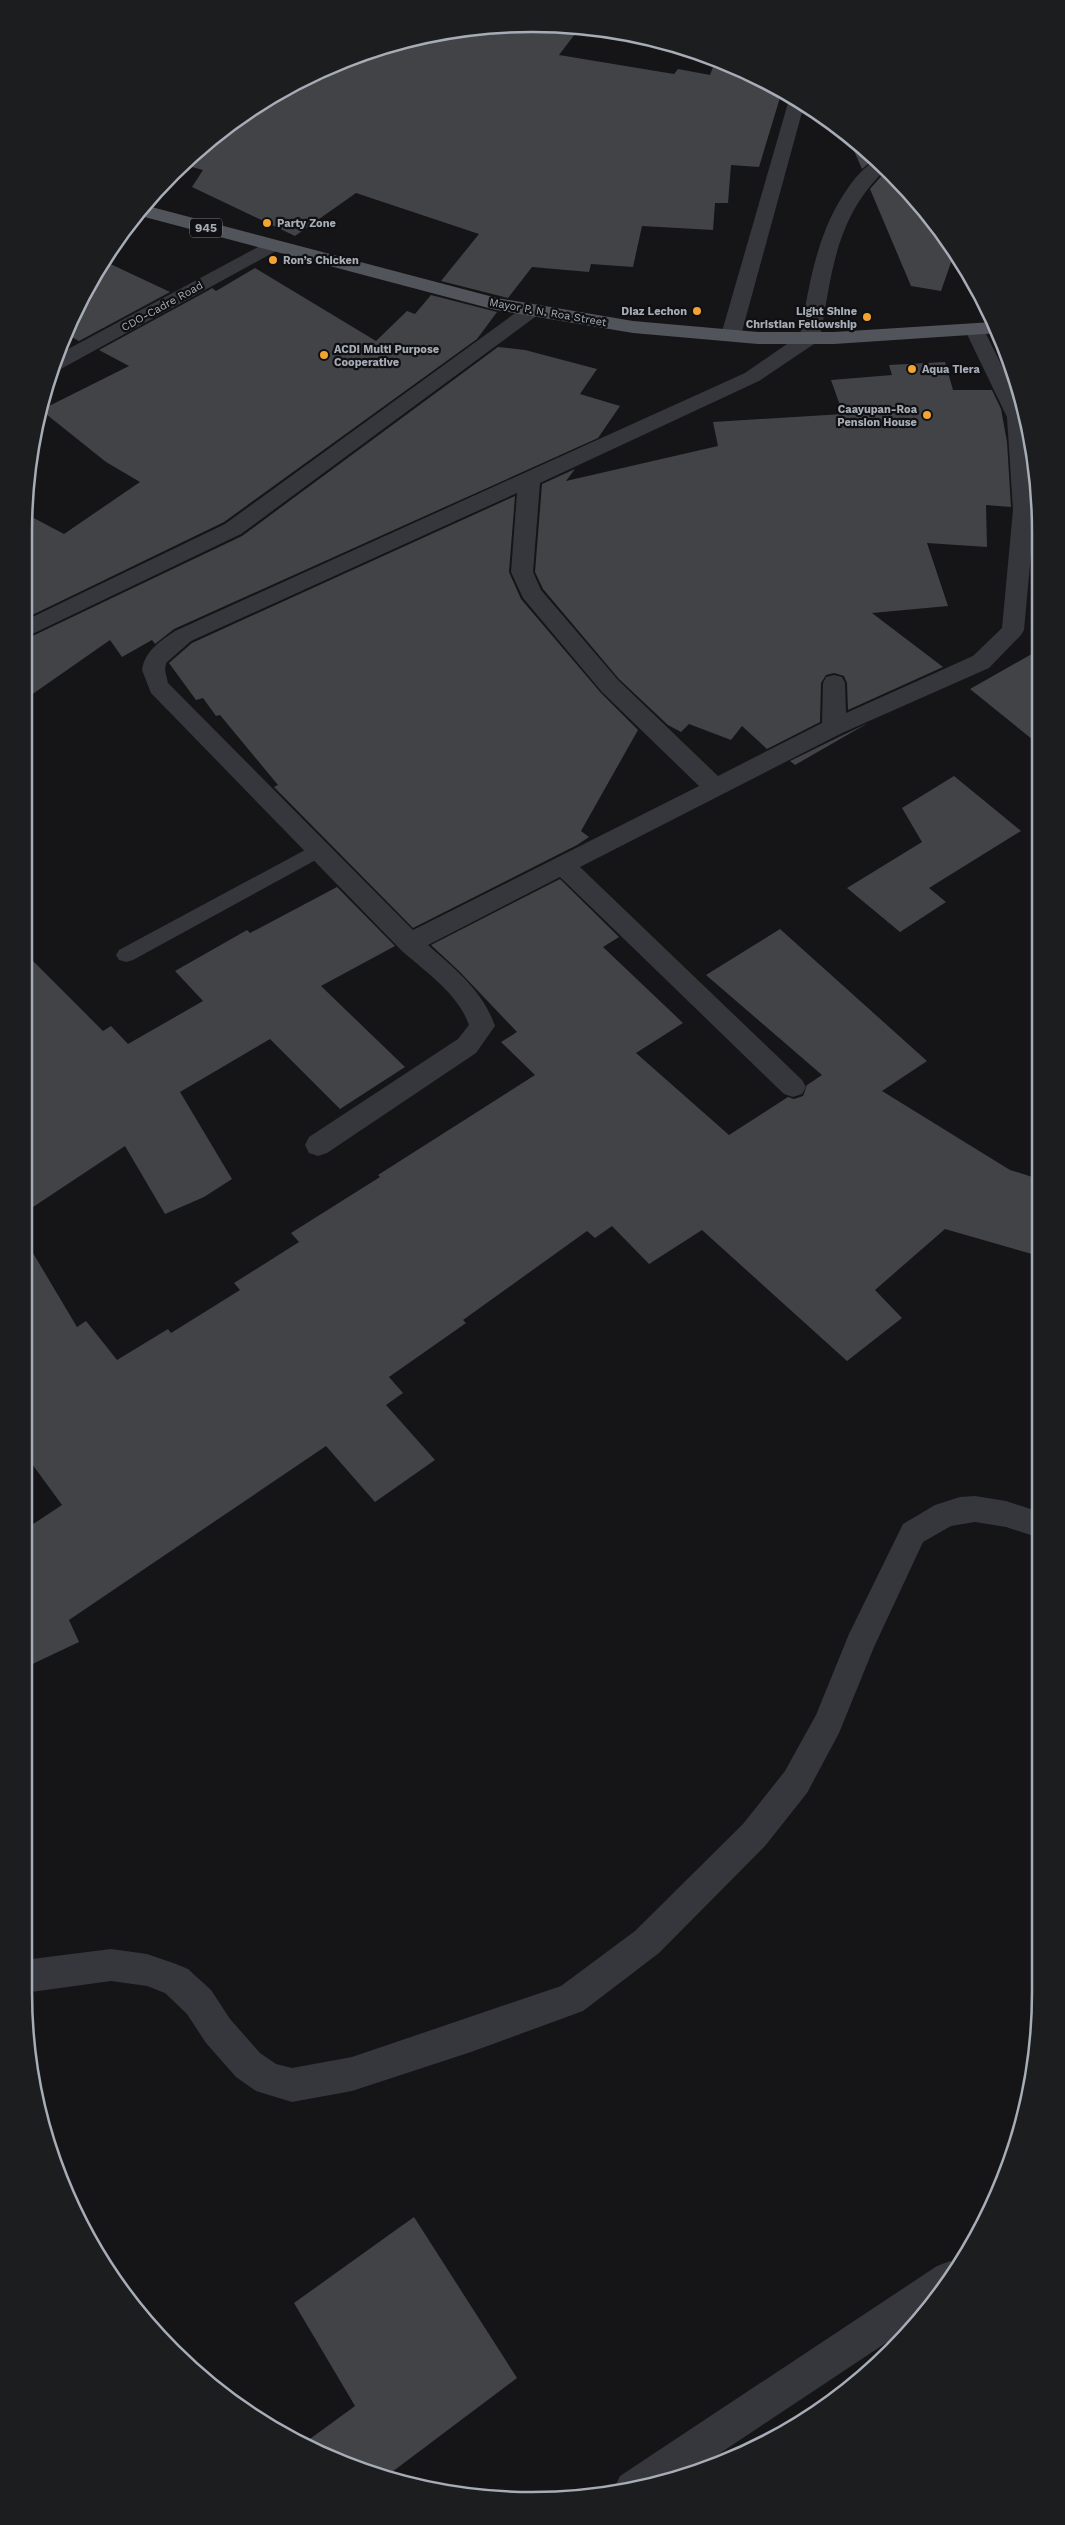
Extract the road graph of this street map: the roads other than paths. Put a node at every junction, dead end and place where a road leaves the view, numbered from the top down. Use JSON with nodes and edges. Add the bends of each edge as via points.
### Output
{"nodes":[{"id":1,"x":794,"y":107,"type":"edge"},
{"id":2,"x":875,"y":169,"type":"edge"},
{"id":3,"x":149,"y":212,"type":"edge"},
{"id":4,"x":272,"y":246,"type":"junction"},
{"id":5,"x":532,"y":310,"type":"junction"},
{"id":6,"x":989,"y":329,"type":"edge"},
{"id":7,"x":975,"y":330,"type":"junction"},
{"id":8,"x":731,"y":336,"type":"junction"},
{"id":9,"x":810,"y":338,"type":"junction"},
{"id":10,"x":64,"y":360,"type":"edge"},
{"id":11,"x":529,"y":481,"type":"junction"},
{"id":12,"x":1031,"y":512,"type":"edge"},
{"id":13,"x":32,"y":626,"type":"edge"},
{"id":14,"x":834,"y":682,"type":"dead end"},
{"id":15,"x":834,"y":728,"type":"junction"},
{"id":16,"x":715,"y":787,"type":"junction"},
{"id":17,"x":318,"y":850,"type":"junction"},
{"id":18,"x":563,"y":866,"type":"junction"},
{"id":19,"x":410,"y":942,"type":"junction"},
{"id":20,"x":126,"y":955,"type":"dead end"},
{"id":21,"x":793,"y":1087,"type":"dead end"},
{"id":22,"x":318,"y":1145,"type":"dead end"},
{"id":23,"x":1032,"y":1523,"type":"edge"},
{"id":24,"x":32,"y":1976,"type":"edge"},
{"id":25,"x":934,"y":2289,"type":"edge"},
{"id":26,"x":649,"y":2478,"type":"edge"}],
"edges":[{"from":1,"to":8,"type":"street"},
{"from":2,"to":9,"type":"street","via":[[862,180],[830,234]]},
{"from":3,"to":4,"type":"main road","name":"Mayor P. N. Roa Street","number":"945"},
{"from":4,"to":5,"type":"main road","name":"Mayor P. N. Roa Street","number":"945","via":[[496,304]]},
{"from":4,"to":10,"type":"street","name":"CDO-Cadre Road"},
{"from":5,"to":8,"type":"main road","name":"Mayor P. N. Roa Street","number":"945","via":[[633,327]]},
{"from":5,"to":13,"type":"street","via":[[234,528]]},
{"from":6,"to":7,"type":"main road","name":"Mayor P. N. Roa Street","number":"945"},
{"from":7,"to":9,"type":"main road","name":"Mayor P. N. Roa Street","number":"945"},
{"from":7,"to":12,"type":"street","via":[[1017,416]]},
{"from":8,"to":9,"type":"main road","name":"Mayor P. N. Roa Street","number":"945"},
{"from":9,"to":11,"type":"street","via":[[752,377]]},
{"from":11,"to":16,"type":"street","via":[[522,572],[531,593],[610,686]]},
{"from":11,"to":17,"type":"street","via":[[183,636],[157,656],[152,676],[159,687]]},
{"from":12,"to":15,"type":"street","via":[[1013,630],[981,662]]},
{"from":14,"to":15,"type":"street"},
{"from":15,"to":16,"type":"street"},
{"from":16,"to":18,"type":"street"},
{"from":17,"to":19,"type":"street"},
{"from":17,"to":20,"type":"lane"},
{"from":18,"to":19,"type":"street"},
{"from":18,"to":21,"type":"street"},
{"from":19,"to":22,"type":"street","via":[[471,1002],[482,1026],[467,1046]]},
{"from":23,"to":24,"type":"street","via":[[982,1508],[956,1510],[928,1521],[913,1533],[860,1644],[828,1723],[796,1782],[754,1835],[647,1942],[571,1999],[352,2074],[292,2085],[268,2079],[248,2065],[218,2031],[199,2002],[176,1981],[147,1970],[111,1965]]},
{"from":25,"to":26,"type":"street"}]}
